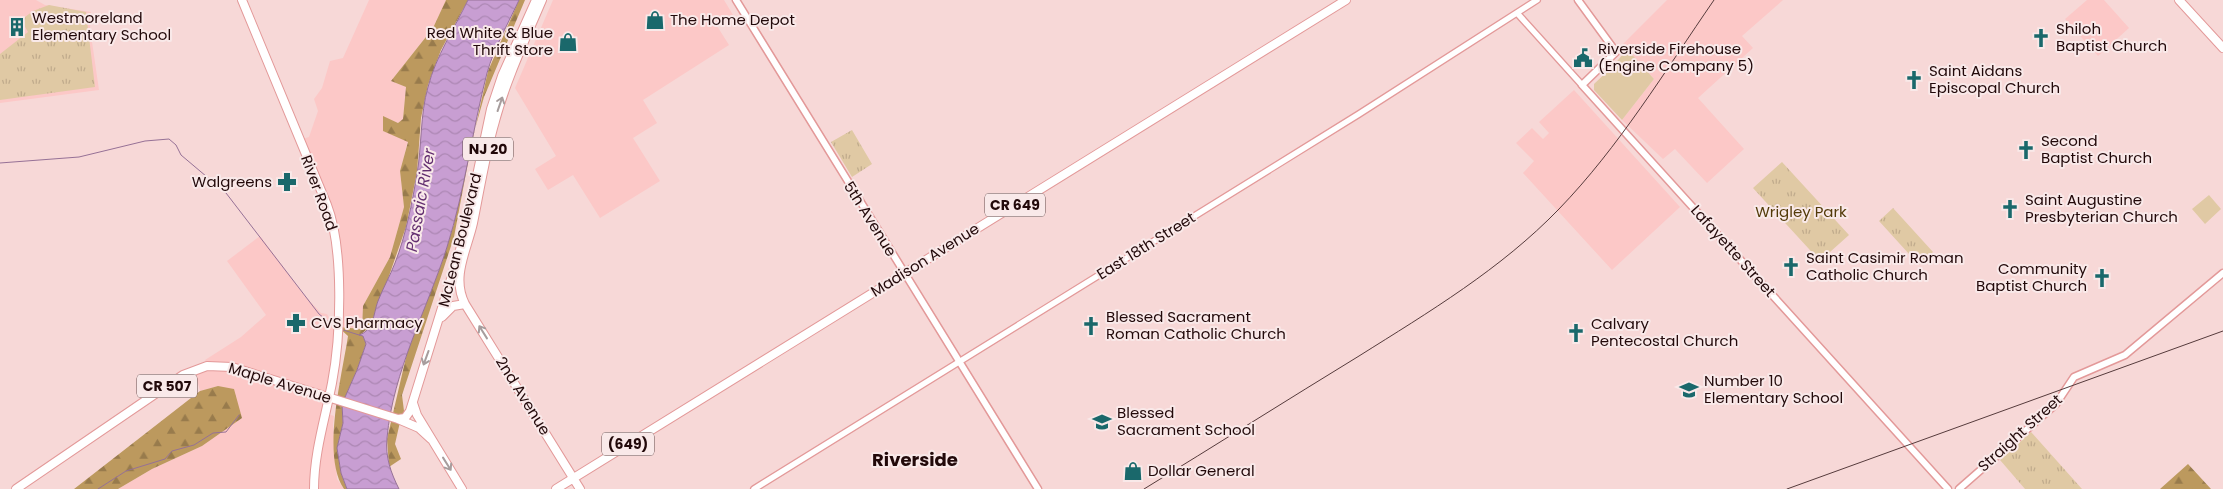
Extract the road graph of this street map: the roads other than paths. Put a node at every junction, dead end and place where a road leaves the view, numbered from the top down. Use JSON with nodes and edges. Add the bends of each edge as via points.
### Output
{"nodes":[{"id":1,"x":242,"y":0,"type":"edge"},
{"id":2,"x":536,"y":0,"type":"edge"},
{"id":3,"x":542,"y":0,"type":"edge"},
{"id":4,"x":736,"y":0,"type":"edge"},
{"id":5,"x":1346,"y":0,"type":"edge"},
{"id":6,"x":1536,"y":0,"type":"edge"},
{"id":7,"x":1578,"y":0,"type":"edge"},
{"id":8,"x":2180,"y":0,"type":"edge"},
{"id":9,"x":1517,"y":13,"type":"junction"},
{"id":10,"x":2223,"y":48,"type":"edge"},
{"id":11,"x":1582,"y":85,"type":"junction"},
{"id":12,"x":904,"y":273,"type":"junction"},
{"id":13,"x":2223,"y":273,"type":"edge"},
{"id":14,"x":465,"y":304,"type":"junction"},
{"id":15,"x":439,"y":321,"type":"junction"},
{"id":16,"x":959,"y":362,"type":"junction"},
{"id":17,"x":413,"y":396,"type":"junction"},
{"id":18,"x":328,"y":398,"type":"junction"},
{"id":19,"x":683,"y":410,"type":"joint"},
{"id":20,"x":398,"y":419,"type":"junction"},
{"id":21,"x":432,"y":440,"type":"junction"},
{"id":22,"x":573,"y":478,"type":"junction"},
{"id":23,"x":16,"y":489,"type":"edge"},
{"id":24,"x":314,"y":489,"type":"edge"},
{"id":25,"x":462,"y":489,"type":"edge"},
{"id":26,"x":556,"y":489,"type":"edge"},
{"id":27,"x":580,"y":489,"type":"edge"},
{"id":28,"x":754,"y":489,"type":"edge"},
{"id":29,"x":1038,"y":489,"type":"edge"},
{"id":30,"x":1948,"y":489,"type":"edge"},
{"id":31,"x":1959,"y":489,"type":"edge"}],
"edges":[{"from":1,"to":18,"type":"main road","name":"River Road","via":[[333,224],[338,334]]},
{"from":2,"to":15,"type":"main road","name":"McLean Boulevard","number":"NJ 20","via":[[491,109],[464,237]]},
{"from":14,"to":3,"type":"main road","name":"McLean Boulevard","number":"NJ 20","one_way":true,"via":[[459,276],[492,133],[507,83]]},
{"from":4,"to":12,"type":"main road","name":"5th Avenue"},
{"from":5,"to":12,"type":"main road","name":"Madison Avenue","number":"CR 649"},
{"from":6,"to":9,"type":"street","name":"East 18th Street"},
{"from":7,"to":11,"type":"main road","via":[[1616,52]]},
{"from":8,"to":10,"type":"main road"},
{"from":9,"to":11,"type":"street","name":"Lafayette Street"},
{"from":9,"to":16,"type":"street","name":"East 18th Street"},
{"from":11,"to":30,"type":"main road","name":"Lafayette Street"},
{"from":12,"to":16,"type":"main road","name":"5th Avenue"},
{"from":12,"to":19,"type":"main road","name":"Madison Avenue","number":"CR 649"},
{"from":13,"to":31,"type":"main road","name":"Straight Street","via":[[2125,355],[2074,377],[2056,404]]},
{"from":14,"to":15,"type":"main road","via":[[454,306]]},
{"from":22,"to":14,"type":"main road","name":"2nd Avenue","number":"NJ 20","one_way":true},
{"from":15,"to":17,"type":"main road","name":"McLean Boulevard","number":"NJ 20","one_way":true},
{"from":16,"to":28,"type":"street","name":"East 18th Street"},
{"from":16,"to":29,"type":"main road","name":"5th Avenue"},
{"from":17,"to":20,"type":"main road","via":[[408,414]]},
{"from":17,"to":21,"type":"main road","via":[[415,412]]},
{"from":18,"to":20,"type":"main road","name":"Maple Avenue"},
{"from":18,"to":23,"type":"main road","name":"Maple Avenue","number":"CR 507","via":[[232,367],[200,367],[183,375]]},
{"from":18,"to":24,"type":"main road","name":"River Road","via":[[315,461]]},
{"from":19,"to":22,"type":"main road","name":"Madison Avenue","number":"(649)"},
{"from":20,"to":21,"type":"main road","name":"Maple Avenue","via":[[419,428]]},
{"from":21,"to":25,"type":"main road","one_way":true},
{"from":22,"to":26,"type":"main road","name":"Madison Avenue","number":"(649)"},
{"from":22,"to":27,"type":"main road","name":"2nd Avenue","number":"NJ 20"}]}
